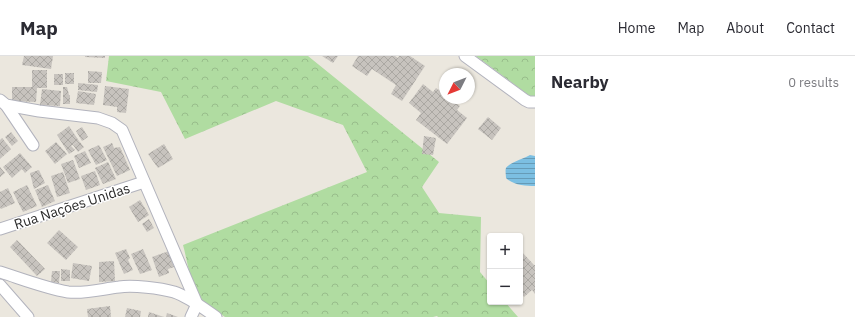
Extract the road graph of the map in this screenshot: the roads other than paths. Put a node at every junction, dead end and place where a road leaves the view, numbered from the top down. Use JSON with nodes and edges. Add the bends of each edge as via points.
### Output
{"nodes":[{"id":1,"x":465,"y":56,"type":"edge"},
{"id":2,"x":3,"y":102,"type":"edge"},
{"id":3,"x":535,"y":102,"type":"edge"},
{"id":4,"x":33,"y":145,"type":"dead end"},
{"id":5,"x":144,"y":182,"type":"junction"},
{"id":6,"x":0,"y":230,"type":"edge"},
{"id":7,"x":0,"y":272,"type":"edge"},
{"id":8,"x":0,"y":285,"type":"edge"},
{"id":9,"x":197,"y":304,"type":"junction"},
{"id":10,"x":28,"y":317,"type":"edge"},
{"id":11,"x":191,"y":317,"type":"edge"},
{"id":12,"x":216,"y":317,"type":"edge"}],
"edges":[{"from":1,"to":3,"type":"street","via":[[524,100]]},
{"from":2,"to":4,"type":"street"},
{"from":2,"to":5,"type":"street","via":[[39,111],[112,122],[122,130]]},
{"from":5,"to":6,"type":"street","name":"Rua Nações Unidas"},
{"from":5,"to":9,"type":"street"},
{"from":7,"to":9,"type":"street","via":[[68,292],[142,287],[174,292]]},
{"from":8,"to":10,"type":"street"},
{"from":9,"to":11,"type":"street"},
{"from":9,"to":12,"type":"street"}]}
